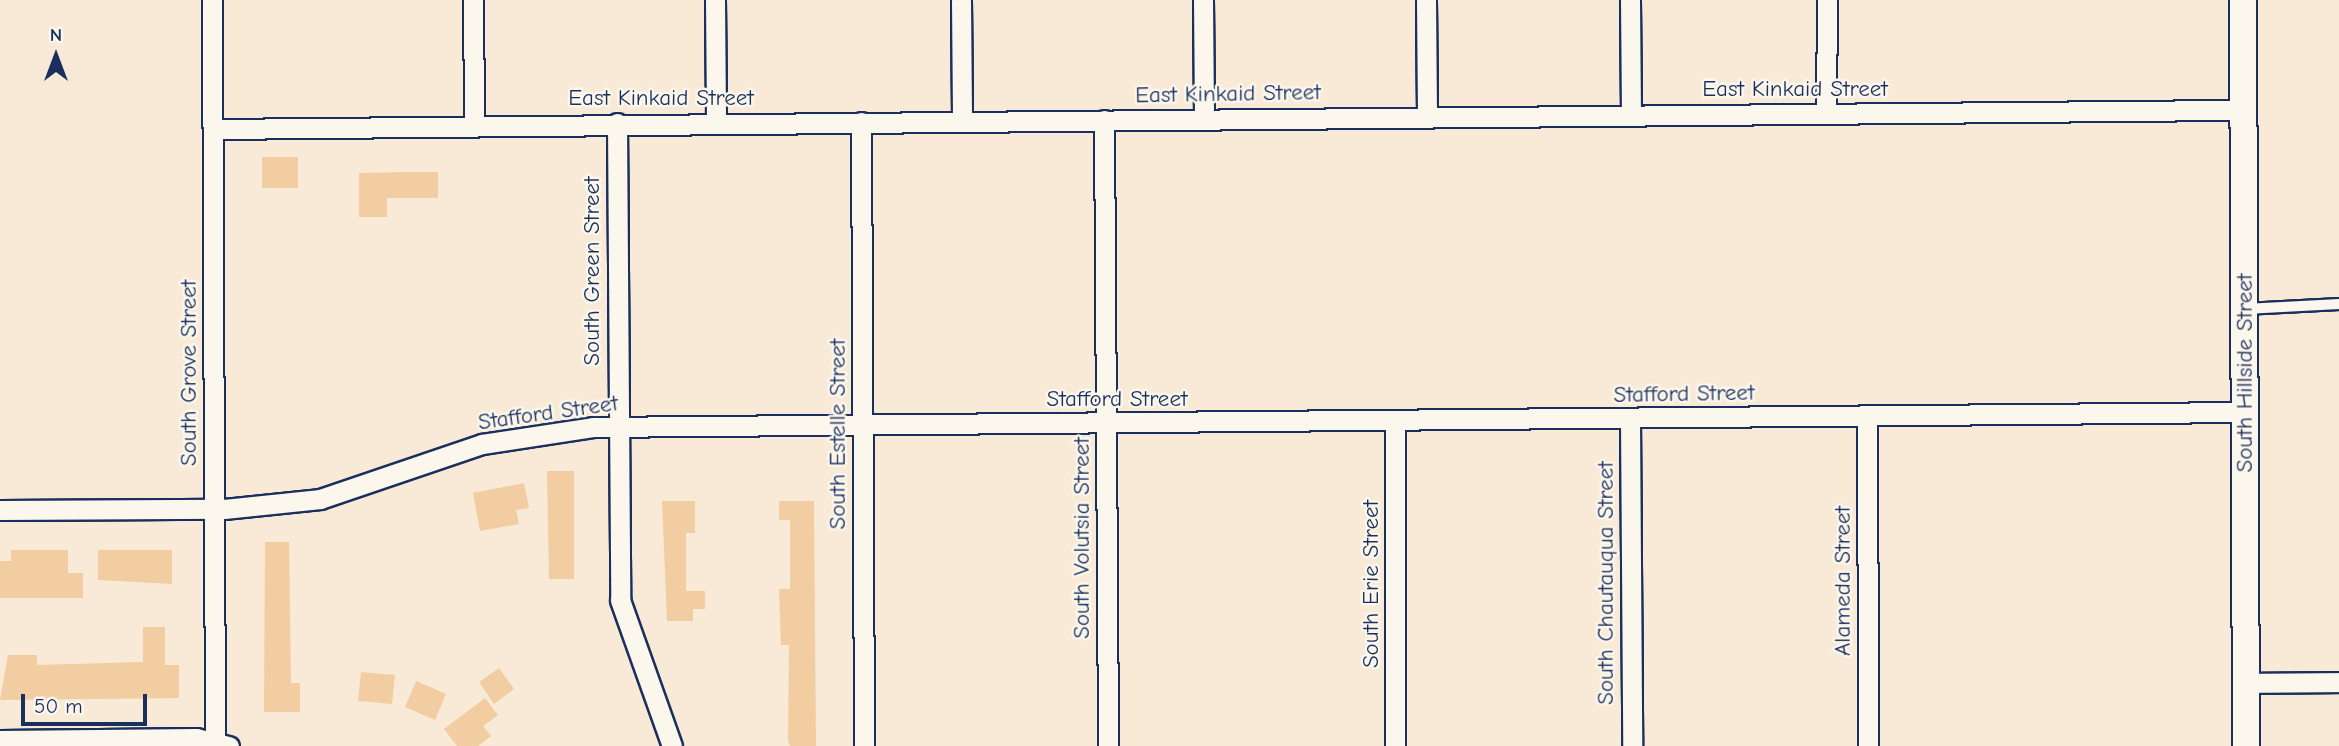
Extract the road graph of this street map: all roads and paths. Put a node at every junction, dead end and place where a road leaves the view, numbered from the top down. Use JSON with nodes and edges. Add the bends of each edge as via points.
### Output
{"nodes":[{"id":1,"x":212,"y":0,"type":"edge"},
{"id":2,"x":473,"y":0,"type":"edge"},
{"id":3,"x":715,"y":0,"type":"edge"},
{"id":4,"x":961,"y":0,"type":"edge"},
{"id":5,"x":1203,"y":0,"type":"edge"},
{"id":6,"x":1426,"y":0,"type":"edge"},
{"id":7,"x":1630,"y":0,"type":"edge"},
{"id":8,"x":1826,"y":0,"type":"edge"},
{"id":9,"x":2243,"y":0,"type":"edge"},
{"id":10,"x":2244,"y":110,"type":"junction"},
{"id":11,"x":1826,"y":113,"type":"junction"},
{"id":12,"x":1631,"y":115,"type":"junction"},
{"id":13,"x":1427,"y":117,"type":"junction"},
{"id":14,"x":1204,"y":119,"type":"junction"},
{"id":15,"x":1104,"y":120,"type":"junction"},
{"id":16,"x":962,"y":121,"type":"junction"},
{"id":17,"x":716,"y":122,"type":"junction"},
{"id":18,"x":861,"y":122,"type":"junction"},
{"id":19,"x":474,"y":123,"type":"junction"},
{"id":20,"x":617,"y":123,"type":"junction"},
{"id":21,"x":213,"y":129,"type":"junction"},
{"id":22,"x":2339,"y":304,"type":"edge"},
{"id":23,"x":2245,"y":309,"type":"junction"},
{"id":24,"x":2245,"y":412,"type":"junction"},
{"id":25,"x":1867,"y":417,"type":"junction"},
{"id":26,"x":1630,"y":420,"type":"junction"},
{"id":27,"x":1395,"y":421,"type":"junction"},
{"id":28,"x":1106,"y":423,"type":"junction"},
{"id":29,"x":862,"y":425,"type":"junction"},
{"id":30,"x":617,"y":426,"type":"junction"},
{"id":31,"x":214,"y":509,"type":"junction"},
{"id":32,"x":0,"y":510,"type":"edge"},
{"id":33,"x":2339,"y":682,"type":"edge"},
{"id":34,"x":2246,"y":683,"type":"junction"},
{"id":35,"x":0,"y":740,"type":"edge"},
{"id":36,"x":220,"y":745,"type":"edge"},
{"id":37,"x":672,"y":746,"type":"edge"},
{"id":38,"x":864,"y":746,"type":"edge"},
{"id":39,"x":1108,"y":746,"type":"edge"},
{"id":40,"x":1395,"y":746,"type":"edge"},
{"id":41,"x":1632,"y":746,"type":"edge"},
{"id":42,"x":1868,"y":746,"type":"edge"},
{"id":43,"x":2246,"y":746,"type":"edge"}],
"edges":[{"from":1,"to":21,"type":"street","name":"South Grove Street"},
{"from":2,"to":19,"type":"street"},
{"from":3,"to":17,"type":"street"},
{"from":4,"to":16,"type":"street"},
{"from":5,"to":14,"type":"street"},
{"from":6,"to":13,"type":"street"},
{"from":7,"to":12,"type":"street"},
{"from":8,"to":11,"type":"street"},
{"from":9,"to":10,"type":"main road","name":"South Hillside Street"},
{"from":10,"to":11,"type":"street","name":"East Kinkaid Street"},
{"from":10,"to":23,"type":"main road","name":"South Hillside Street"},
{"from":11,"to":12,"type":"street","name":"East Kinkaid Street"},
{"from":12,"to":13,"type":"street","name":"East Kinkaid Street"},
{"from":13,"to":14,"type":"street","name":"East Kinkaid Street"},
{"from":14,"to":15,"type":"street","name":"East Kinkaid Street"},
{"from":15,"to":16,"type":"street","name":"East Kinkaid Street"},
{"from":15,"to":28,"type":"street","name":"South Volutsia Street"},
{"from":16,"to":18,"type":"street","name":"East Kinkaid Street"},
{"from":17,"to":18,"type":"street","name":"East Kinkaid Street"},
{"from":17,"to":20,"type":"street","name":"East Kinkaid Street"},
{"from":18,"to":29,"type":"street","name":"South Estelle Street"},
{"from":19,"to":20,"type":"street","name":"East Kinkaid Street"},
{"from":19,"to":21,"type":"street","name":"East Kinkaid Street"},
{"from":20,"to":30,"type":"street","name":"South Green Street"},
{"from":21,"to":31,"type":"street","name":"South Grove Street"},
{"from":22,"to":23,"type":"lane"},
{"from":23,"to":24,"type":"main road","name":"South Hillside Street"},
{"from":24,"to":25,"type":"street","name":"Stafford Street"},
{"from":24,"to":34,"type":"main road","name":"South Hillside Street"},
{"from":25,"to":26,"type":"street","name":"Stafford Street"},
{"from":25,"to":42,"type":"street","name":"Alameda Street"},
{"from":26,"to":27,"type":"street","name":"Stafford Street"},
{"from":26,"to":41,"type":"street","name":"South Chautauqua Street"},
{"from":27,"to":28,"type":"street","name":"Stafford Street"},
{"from":27,"to":40,"type":"street","name":"South Erie Street"},
{"from":28,"to":29,"type":"street","name":"Stafford Street"},
{"from":28,"to":39,"type":"street","name":"South Volutsia Street"},
{"from":29,"to":30,"type":"street","name":"Stafford Street"},
{"from":29,"to":38,"type":"street","name":"South Estelle Street"},
{"from":30,"to":31,"type":"street","name":"Stafford Street","via":[[482,444],[320,499]]},
{"from":30,"to":37,"type":"street","name":"South Green Street","via":[[620,600]]},
{"from":31,"to":32,"type":"street","name":"Stafford Street"},
{"from":31,"to":36,"type":"street","name":"South Grove Street"},
{"from":33,"to":34,"type":"street"},
{"from":34,"to":43,"type":"main road","name":"South Hillside Street"},
{"from":35,"to":36,"type":"street"}]}
